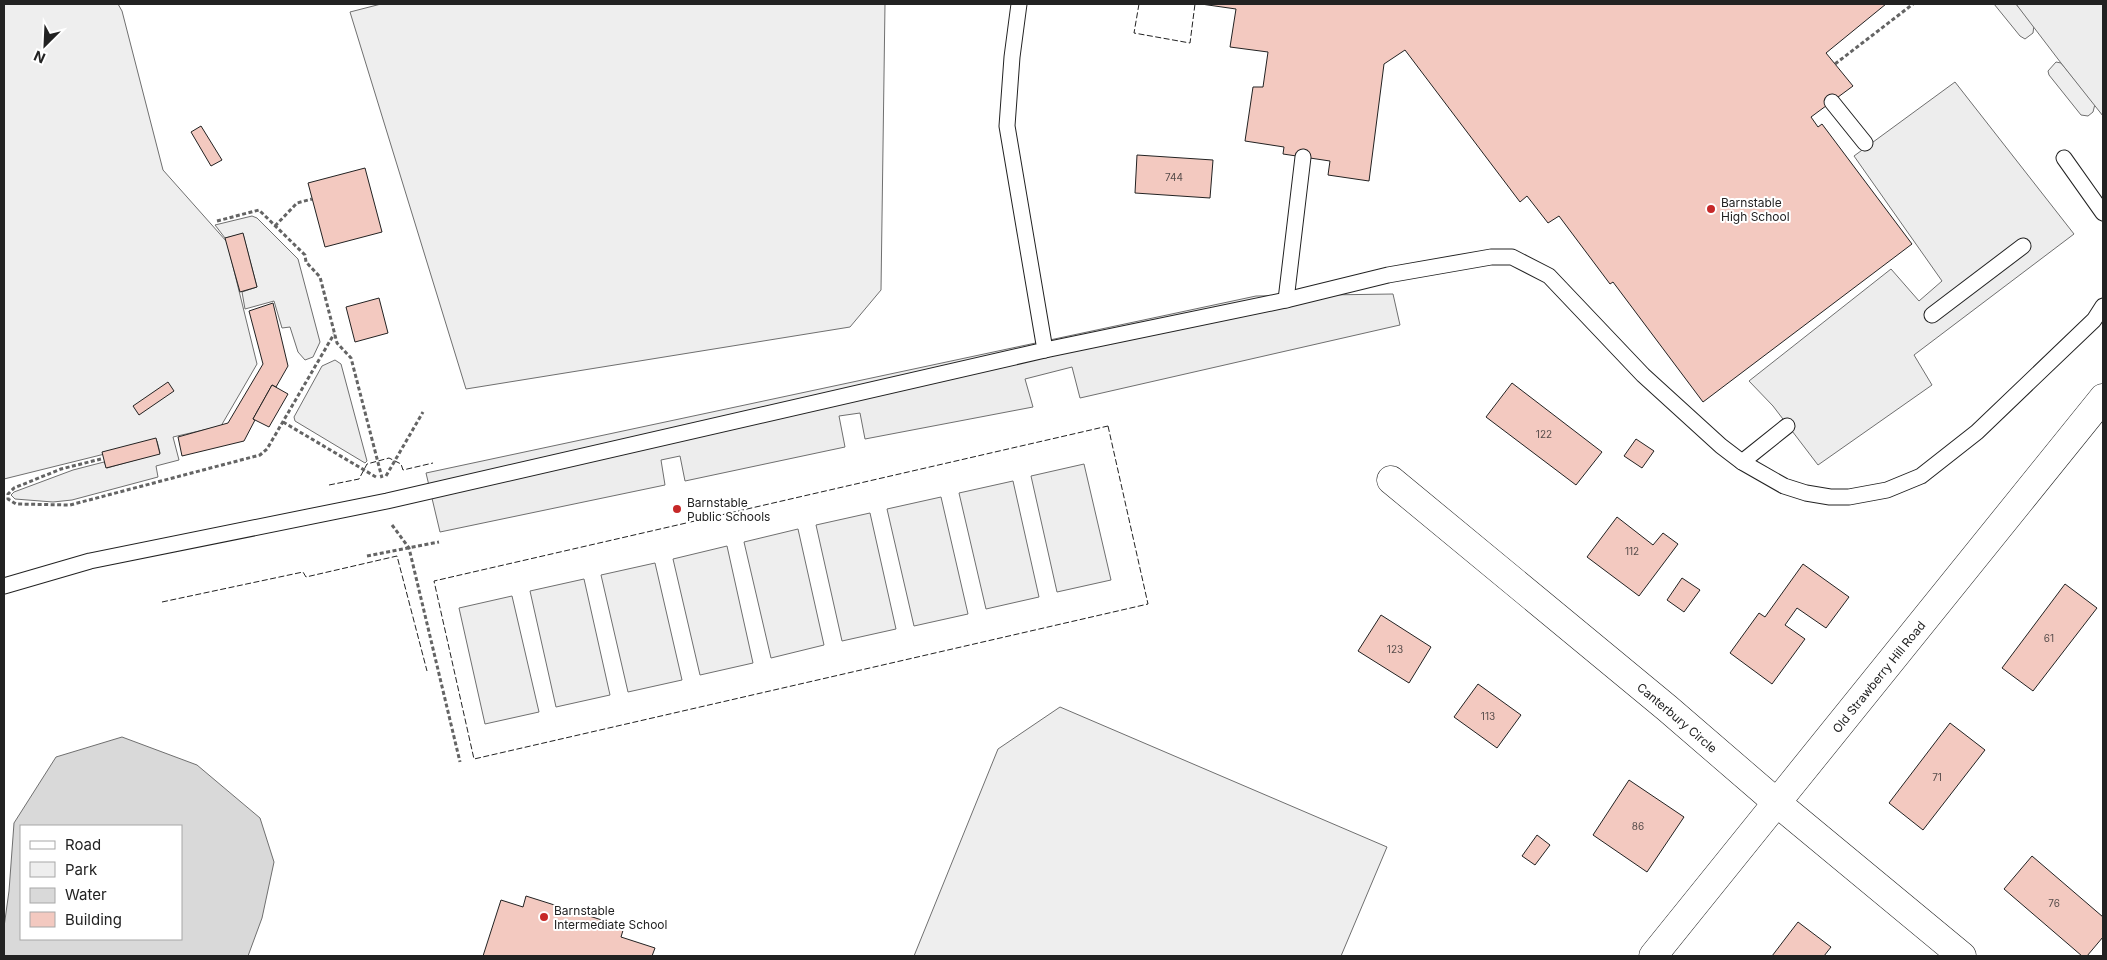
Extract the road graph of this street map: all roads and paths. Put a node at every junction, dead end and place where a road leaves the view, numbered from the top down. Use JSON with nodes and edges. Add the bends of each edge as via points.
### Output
{"nodes":[{"id":1,"x":1019,"y":4,"type":"edge"},
{"id":2,"x":1913,"y":4,"type":"edge"},
{"id":3,"x":1835,"y":64,"type":"dead end"},
{"id":4,"x":1832,"y":102,"type":"dead end"},
{"id":5,"x":1865,"y":143,"type":"dead end"},
{"id":6,"x":1303,"y":157,"type":"dead end"},
{"id":7,"x":2064,"y":158,"type":"dead end"},
{"id":8,"x":312,"y":199,"type":"dead end"},
{"id":9,"x":2103,"y":213,"type":"edge"},
{"id":10,"x":217,"y":220,"type":"dead end"},
{"id":11,"x":275,"y":226,"type":"junction"},
{"id":12,"x":2023,"y":246,"type":"dead end"},
{"id":13,"x":1286,"y":300,"type":"junction"},
{"id":14,"x":2103,"y":306,"type":"edge"},
{"id":15,"x":1932,"y":315,"type":"dead end"},
{"id":16,"x":334,"y":334,"type":"junction"},
{"id":17,"x":1046,"y":350,"type":"junction"},
{"id":18,"x":2103,"y":398,"type":"edge"},
{"id":19,"x":423,"y":412,"type":"dead end"},
{"id":20,"x":282,"y":422,"type":"junction"},
{"id":21,"x":1787,"y":426,"type":"dead end"},
{"id":22,"x":101,"y":459,"type":"dead end"},
{"id":23,"x":1742,"y":462,"type":"junction"},
{"id":24,"x":383,"y":480,"type":"junction"},
{"id":25,"x":1391,"y":480,"type":"dead end"},
{"id":26,"x":391,"y":519,"type":"dead end"},
{"id":27,"x":439,"y":542,"type":"dead end"},
{"id":28,"x":409,"y":548,"type":"junction"},
{"id":29,"x":367,"y":556,"type":"dead end"},
{"id":30,"x":4,"y":586,"type":"edge"},
{"id":31,"x":460,"y":762,"type":"dead end"},
{"id":32,"x":1776,"y":802,"type":"junction"},
{"id":33,"x":1653,"y":956,"type":"edge"},
{"id":34,"x":1962,"y":956,"type":"edge"}],
"edges":[{"from":1,"to":17,"type":"lane","via":[[1007,133]]},
{"from":2,"to":3,"type":"path"},
{"from":4,"to":5,"type":"lane"},
{"from":6,"to":13,"type":"lane"},
{"from":7,"to":9,"type":"lane"},
{"from":8,"to":11,"type":"path","via":[[297,203]]},
{"from":10,"to":11,"type":"path","via":[[259,210]]},
{"from":11,"to":16,"type":"path","via":[[304,255],[320,277]]},
{"from":12,"to":15,"type":"lane"},
{"from":13,"to":17,"type":"lane"},
{"from":13,"to":23,"type":"lane","via":[[1388,275],[1491,257],[1512,257],[1549,276],[1643,375]]},
{"from":14,"to":23,"type":"lane","via":[[2094,320],[1977,432],[1921,476],[1903,485],[1870,494],[1830,497],[1784,486]]},
{"from":16,"to":20,"type":"path"},
{"from":16,"to":24,"type":"path","via":[[336,343],[351,358]]},
{"from":17,"to":30,"type":"lane","via":[[387,501],[90,561]]},
{"from":18,"to":32,"type":"street","name":"Old Strawberry Hill Road"},
{"from":19,"to":24,"type":"path"},
{"from":20,"to":22,"type":"path","via":[[267,449],[253,458],[70,505],[16,504],[8,499],[14,488],[61,469]]},
{"from":20,"to":24,"type":"path"},
{"from":21,"to":23,"type":"lane"},
{"from":25,"to":32,"type":"street","name":"Canterbury Circle","via":[[1652,695]]},
{"from":26,"to":28,"type":"path","via":[[393,527]]},
{"from":27,"to":28,"type":"path"},
{"from":28,"to":29,"type":"path"},
{"from":28,"to":31,"type":"path"},
{"from":32,"to":33,"type":"street","name":"Old Strawberry Hill Road"},
{"from":32,"to":34,"type":"street","name":"Canterbury Circle"}]}
